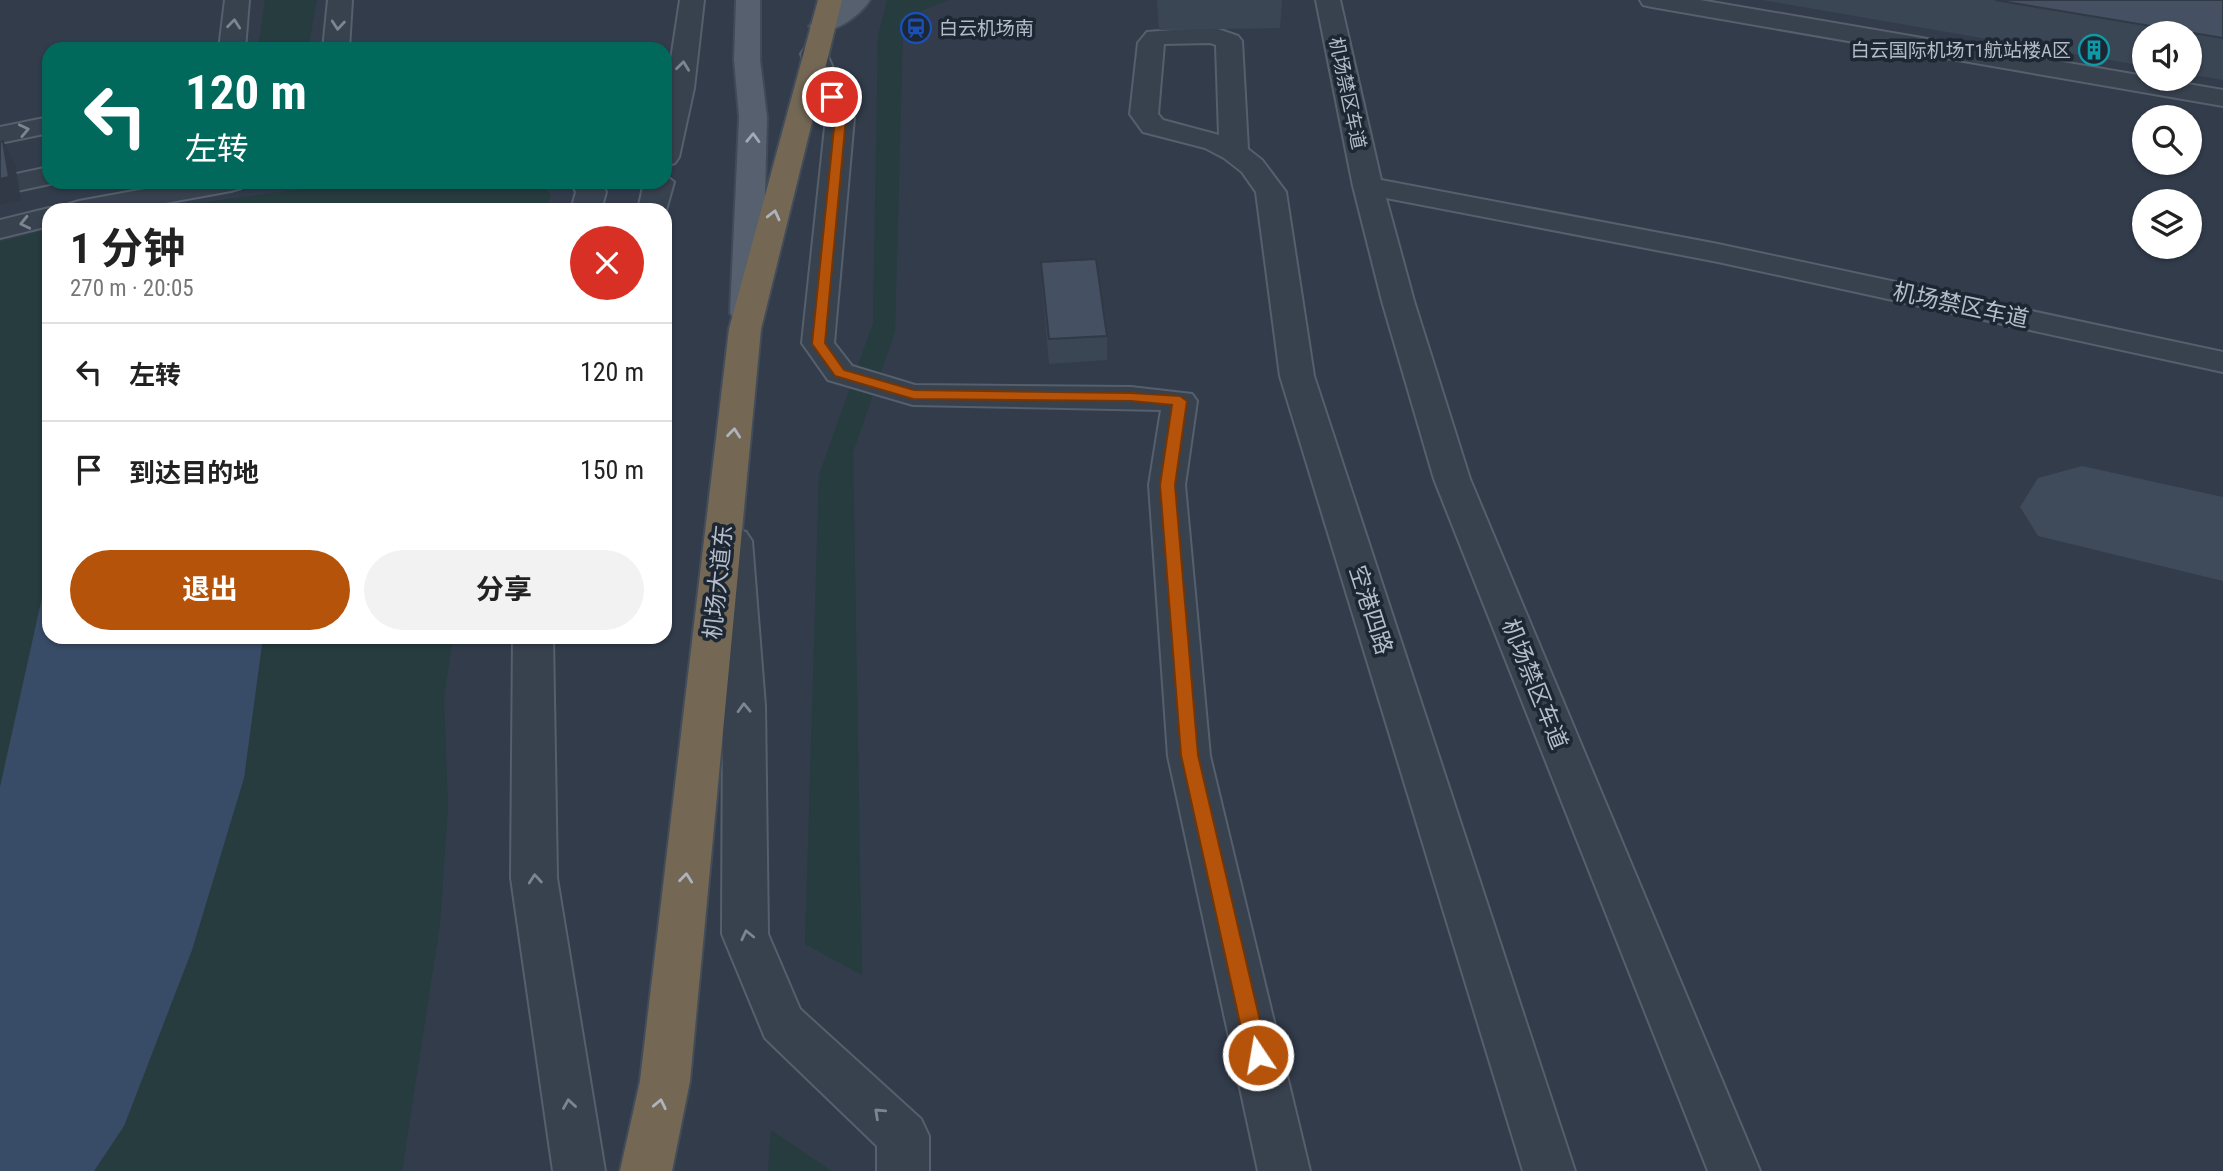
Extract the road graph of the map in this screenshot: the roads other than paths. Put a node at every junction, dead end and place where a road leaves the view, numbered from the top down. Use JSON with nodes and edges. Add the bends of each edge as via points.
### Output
{"nodes":[{"id":1,"x":237,"y":0,"type":"edge"},
{"id":2,"x":340,"y":0,"type":"edge"},
{"id":3,"x":692,"y":0,"type":"edge"},
{"id":4,"x":748,"y":0,"type":"edge"},
{"id":5,"x":858,"y":0,"type":"edge"},
{"id":6,"x":1328,"y":0,"type":"edge"},
{"id":7,"x":1651,"y":0,"type":"edge"},
{"id":8,"x":822,"y":27,"type":"edge"},
{"id":9,"x":233,"y":42,"type":"edge"},
{"id":10,"x":337,"y":42,"type":"edge"},
{"id":11,"x":2223,"y":98,"type":"edge"},
{"id":12,"x":42,"y":126,"type":"edge"},
{"id":13,"x":672,"y":127,"type":"edge"},
{"id":14,"x":0,"y":135,"type":"edge"},
{"id":15,"x":1234,"y":152,"type":"junction"},
{"id":16,"x":42,"y":178,"type":"edge"},
{"id":17,"x":17,"y":183,"type":"dead end"},
{"id":18,"x":1368,"y":186,"type":"junction"},
{"id":19,"x":193,"y":189,"type":"edge"},
{"id":20,"x":117,"y":203,"type":"edge"},
{"id":21,"x":42,"y":219,"type":"edge"},
{"id":22,"x":0,"y":229,"type":"edge"},
{"id":23,"x":745,"y":329,"type":"junction"},
{"id":24,"x":2223,"y":362,"type":"edge"},
{"id":25,"x":729,"y":480,"type":"junction"},
{"id":26,"x":533,"y":644,"type":"edge"},
{"id":27,"x":579,"y":1171,"type":"edge"},
{"id":28,"x":646,"y":1171,"type":"edge"},
{"id":29,"x":902,"y":1171,"type":"edge"},
{"id":30,"x":1284,"y":1171,"type":"edge"},
{"id":31,"x":1549,"y":1171,"type":"edge"},
{"id":32,"x":1734,"y":1171,"type":"edge"}],
"edges":[{"from":9,"to":1,"type":"street","one_way":true},
{"from":2,"to":10,"type":"street","one_way":true},
{"from":13,"to":3,"type":"street","one_way":true},
{"from":23,"to":4,"type":"main road","one_way":true,"via":[[753,117],[747,60]]},
{"from":5,"to":8,"type":"main road"},
{"from":6,"to":18,"type":"street","name":"机场禁区车道"},
{"from":7,"to":11,"type":"street"},
{"from":23,"to":8,"type":"highway","name":"机场大道东","one_way":true},
{"from":8,"to":30,"type":"street","via":[[840,118],[818,344],[839,373],[913,395],[1180,401],[1167,485],[1189,755]]},
{"from":14,"to":12,"type":"street","one_way":true},
{"from":15,"to":15,"type":"street","name":"空港四路","via":[[1215,142],[1153,126],[1144,114],[1153,40],[1212,35],[1229,41]]},
{"from":15,"to":31,"type":"street","name":"空港四路","via":[[1252,166],[1271,192],[1297,376]]},
{"from":16,"to":17,"type":"street"},
{"from":18,"to":24,"type":"street","name":"机场禁区车道","via":[[1718,253]]},
{"from":18,"to":32,"type":"street","name":"机场禁区车道","via":[[1452,479]]},
{"from":19,"to":20,"type":"street"},
{"from":21,"to":22,"type":"street","one_way":true},
{"from":25,"to":23,"type":"highway","name":"机场大道东","one_way":true},
{"from":28,"to":25,"type":"highway","name":"机场大道东","one_way":true,"via":[[665,1081]]},
{"from":29,"to":25,"type":"street","one_way":true,"via":[[904,1136],[782,1023],[745,934],[744,706]]},
{"from":27,"to":26,"type":"street","one_way":true,"via":[[534,878]]}]}
